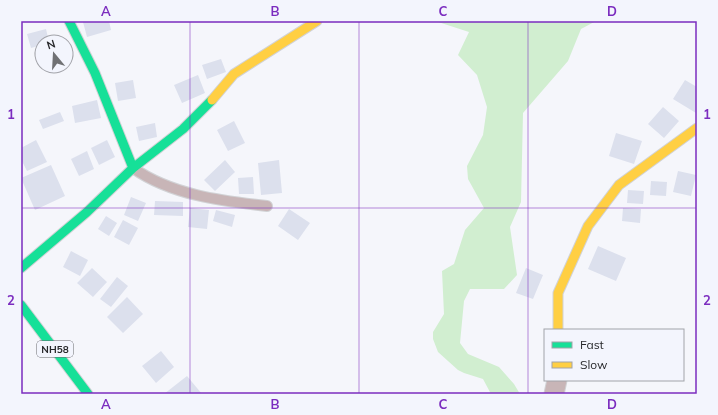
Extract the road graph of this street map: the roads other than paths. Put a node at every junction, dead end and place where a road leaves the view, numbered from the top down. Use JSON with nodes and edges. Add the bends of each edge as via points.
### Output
{"nodes":[{"id":1,"x":69,"y":21,"type":"edge"},
{"id":2,"x":317,"y":21,"type":"edge"},
{"id":3,"x":697,"y":128,"type":"edge"},
{"id":4,"x":133,"y":168,"type":"junction"},
{"id":5,"x":267,"y":206,"type":"dead end"},
{"id":6,"x":21,"y":268,"type":"edge"},
{"id":7,"x":21,"y":305,"type":"edge"},
{"id":8,"x":558,"y":329,"type":"edge"},
{"id":9,"x":556,"y":381,"type":"edge"},
{"id":10,"x":88,"y":394,"type":"edge"},
{"id":11,"x":554,"y":394,"type":"edge"}],
"edges":[{"from":1,"to":4,"type":"street","via":[[95,73]]},
{"from":2,"to":4,"type":"street","via":[[234,74],[183,129]]},
{"from":3,"to":8,"type":"street","via":[[619,185],[588,226],[558,293]]},
{"from":4,"to":5,"type":"lane","via":[[145,177],[187,192]]},
{"from":4,"to":6,"type":"street","via":[[87,212]]},
{"from":7,"to":10,"type":"street","number":"NH58"},
{"from":9,"to":11,"type":"street"}]}
